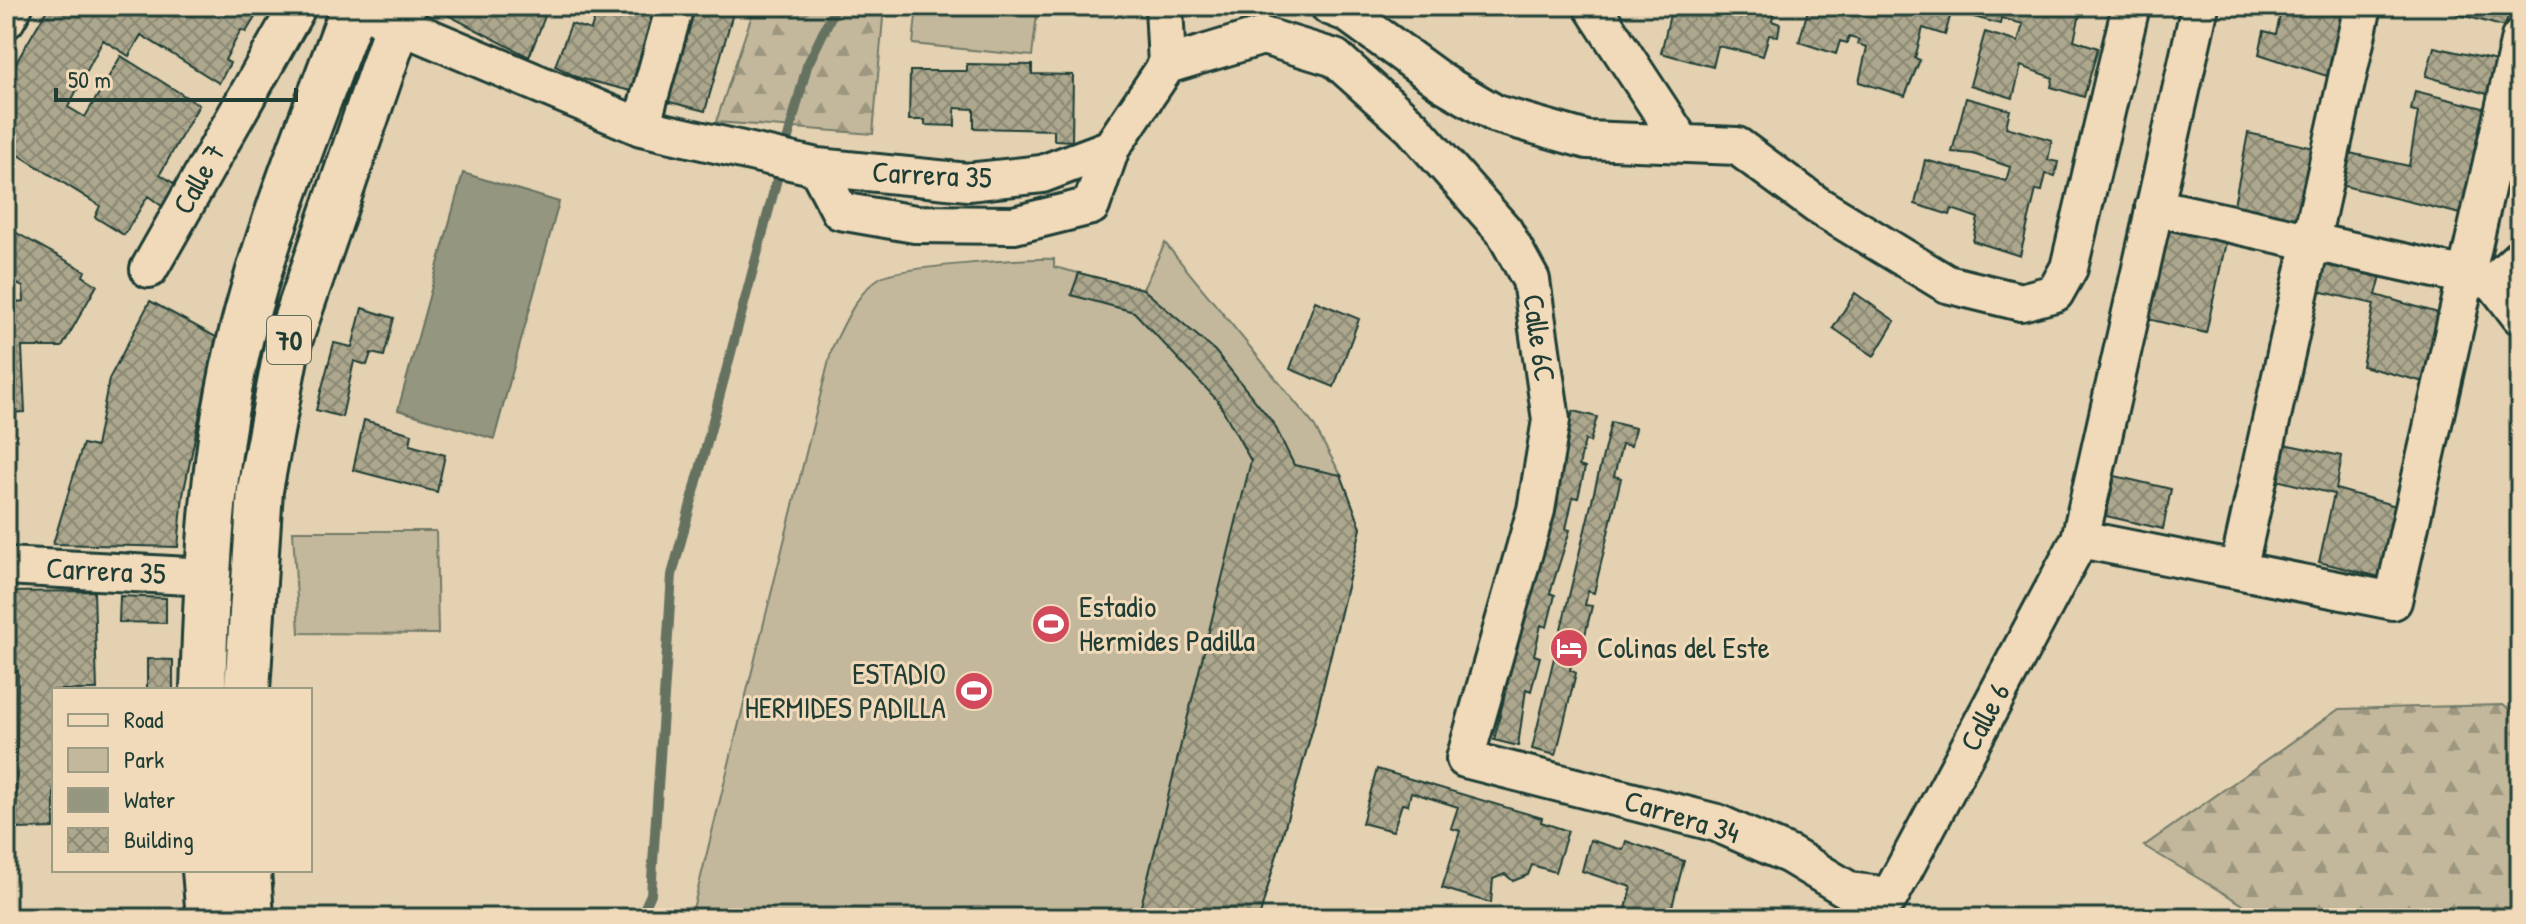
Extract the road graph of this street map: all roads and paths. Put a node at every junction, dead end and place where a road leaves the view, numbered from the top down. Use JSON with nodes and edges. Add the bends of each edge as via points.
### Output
{"nodes":[{"id":1,"x":14,"y":6,"type":"edge"},
{"id":2,"x":298,"y":6,"type":"edge"},
{"id":3,"x":354,"y":6,"type":"edge"},
{"id":4,"x":675,"y":6,"type":"edge"},
{"id":5,"x":1164,"y":6,"type":"edge"},
{"id":6,"x":1329,"y":6,"type":"edge"},
{"id":7,"x":1592,"y":6,"type":"edge"},
{"id":8,"x":2131,"y":6,"type":"edge"},
{"id":9,"x":2200,"y":6,"type":"edge"},
{"id":10,"x":2363,"y":6,"type":"edge"},
{"id":11,"x":400,"y":15,"type":"edge"},
{"id":12,"x":6,"y":20,"type":"edge"},
{"id":13,"x":1267,"y":21,"type":"edge"},
{"id":14,"x":2520,"y":38,"type":"edge"},
{"id":15,"x":1167,"y":65,"type":"junction"},
{"id":16,"x":1638,"y":78,"type":"junction"},
{"id":17,"x":641,"y":127,"type":"junction"},
{"id":18,"x":1624,"y":143,"type":"junction"},
{"id":19,"x":1682,"y":143,"type":"junction"},
{"id":20,"x":1111,"y":148,"type":"junction"},
{"id":21,"x":805,"y":165,"type":"junction"},
{"id":22,"x":2154,"y":207,"type":"junction"},
{"id":23,"x":2309,"y":242,"type":"junction"},
{"id":24,"x":149,"y":269,"type":"dead end"},
{"id":25,"x":2493,"y":272,"type":"edge"},
{"id":26,"x":2520,"y":316,"type":"edge"},
{"id":27,"x":2080,"y":539,"type":"junction"},
{"id":28,"x":6,"y":566,"type":"edge"},
{"id":29,"x":2238,"y":570,"type":"junction"},
{"id":30,"x":207,"y":577,"type":"junction"},
{"id":31,"x":203,"y":688,"type":"edge"},
{"id":32,"x":247,"y":688,"type":"edge"},
{"id":33,"x":1465,"y":759,"type":"joint"},
{"id":34,"x":205,"y":872,"type":"edge"},
{"id":35,"x":248,"y":872,"type":"edge"},
{"id":36,"x":1894,"y":907,"type":"edge"},
{"id":37,"x":209,"y":918,"type":"edge"},
{"id":38,"x":251,"y":918,"type":"edge"}],
"edges":[{"from":1,"to":12,"type":"street"},
{"from":2,"to":24,"type":"street","name":"Calle 7"},
{"from":3,"to":11,"type":"street","name":"Carrera 35"},
{"from":3,"to":30,"type":"main road","number":"70","via":[[242,329],[216,472]]},
{"from":4,"to":17,"type":"street"},
{"from":5,"to":15,"type":"street"},
{"from":6,"to":18,"type":"street","via":[[1496,114],[1587,140]]},
{"from":7,"to":16,"type":"street"},
{"from":8,"to":19,"type":"street","via":[[2069,268],[2055,293],[2021,302],[1947,284],[1817,205],[1737,146]]},
{"from":9,"to":22,"type":"street","name":"Calle 6"},
{"from":10,"to":23,"type":"street"},
{"from":11,"to":17,"type":"street","name":"Carrera 35"},
{"from":11,"to":32,"type":"main road","number":"70","via":[[287,347],[260,490]]},
{"from":13,"to":15,"type":"street"},
{"from":13,"to":33,"type":"street","name":"Calle 6C","via":[[1335,58],[1412,127],[1504,231],[1531,280],[1551,420],[1536,510]]},
{"from":14,"to":25,"type":"street"},
{"from":15,"to":20,"type":"street"},
{"from":16,"to":18,"type":"street"},
{"from":16,"to":19,"type":"street"},
{"from":17,"to":21,"type":"street","name":"Carrera 35"},
{"from":18,"to":19,"type":"street"},
{"from":20,"to":21,"type":"street","name":"Carrera 35","via":[[1042,174],[968,182]]},
{"from":20,"to":21,"type":"street","via":[[1091,206],[1014,225],[915,224],[840,211]]},
{"from":22,"to":23,"type":"street"},
{"from":22,"to":27,"type":"street","name":"Calle 6"},
{"from":23,"to":25,"type":"street"},
{"from":23,"to":29,"type":"street"},
{"from":25,"to":26,"type":"street"},
{"from":25,"to":29,"type":"street","via":[[2393,601]]},
{"from":27,"to":29,"type":"street"},
{"from":27,"to":36,"type":"street","name":"Calle 6"},
{"from":28,"to":30,"type":"street","name":"Carrera 35"},
{"from":30,"to":31,"type":"main road","number":"70"},
{"from":33,"to":36,"type":"street","name":"Carrera 34","via":[[1717,823],[1790,855],[1850,891]]},
{"from":34,"to":37,"type":"main road"},
{"from":35,"to":38,"type":"main road"}]}
